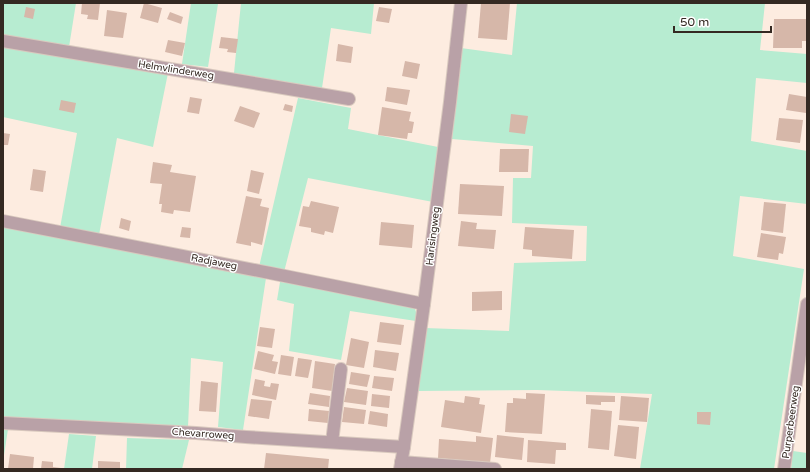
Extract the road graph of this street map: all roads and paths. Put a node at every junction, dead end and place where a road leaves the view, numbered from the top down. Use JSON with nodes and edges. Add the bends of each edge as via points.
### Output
{"nodes":[{"id":1,"x":461,"y":3,"type":"edge"},
{"id":2,"x":3,"y":41,"type":"edge"},
{"id":3,"x":350,"y":98,"type":"dead end"},
{"id":4,"x":3,"y":221,"type":"edge"},
{"id":5,"x":424,"y":304,"type":"junction"},
{"id":6,"x":807,"y":304,"type":"edge"},
{"id":7,"x":341,"y":369,"type":"dead end"},
{"id":8,"x":3,"y":422,"type":"edge"},
{"id":9,"x":332,"y":442,"type":"junction"},
{"id":10,"x":404,"y":447,"type":"junction"},
{"id":11,"x":400,"y":466,"type":"edge"},
{"id":12,"x":495,"y":469,"type":"edge"},
{"id":13,"x":784,"y":469,"type":"edge"}],
"edges":[{"from":1,"to":5,"type":"street","name":"Harisingweg"},
{"from":2,"to":3,"type":"street","name":"Helmvlinderweg"},
{"from":4,"to":5,"type":"street","name":"Radjaweg"},
{"from":5,"to":10,"type":"street","name":"Harisingweg"},
{"from":6,"to":13,"type":"street","name":"Purperbeerweg"},
{"from":7,"to":9,"type":"street"},
{"from":8,"to":9,"type":"street","name":"Chevarroweg"},
{"from":9,"to":10,"type":"street","name":"Chevarroweg"},
{"from":10,"to":11,"type":"street","name":"Harisingweg"},
{"from":11,"to":12,"type":"street"}]}
